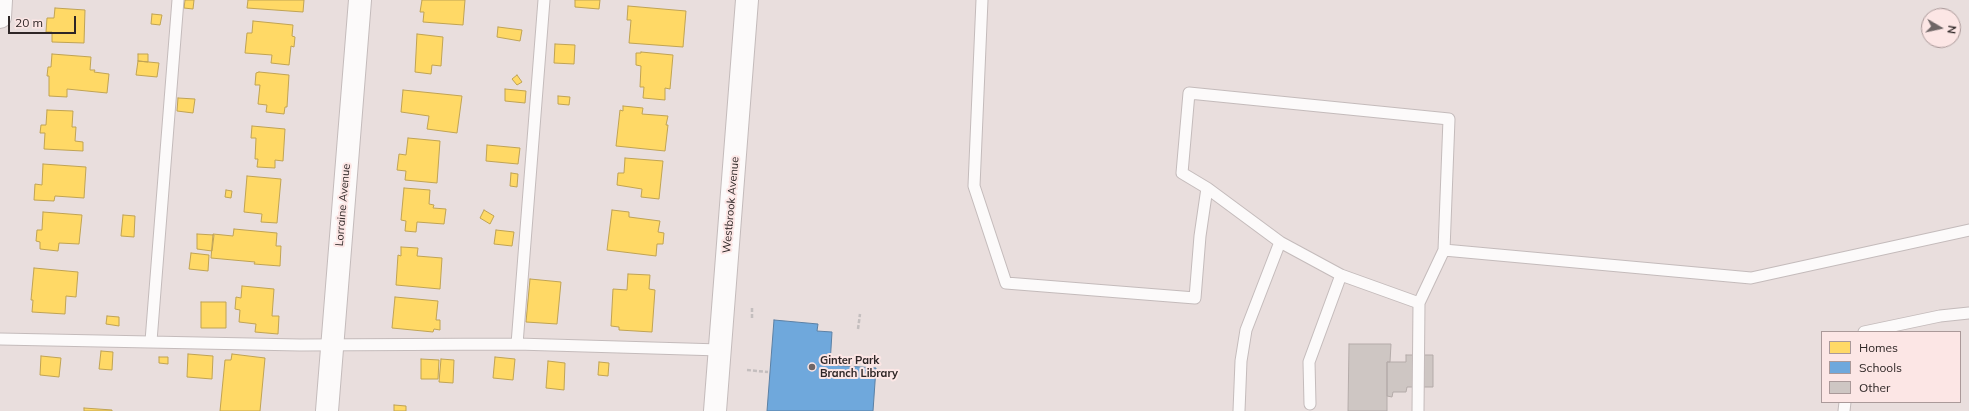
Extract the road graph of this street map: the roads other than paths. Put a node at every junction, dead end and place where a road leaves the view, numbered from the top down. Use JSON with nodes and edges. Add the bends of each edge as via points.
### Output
{"nodes":[{"id":1,"x":1,"y":0,"type":"edge"},
{"id":2,"x":178,"y":0,"type":"edge"},
{"id":3,"x":360,"y":0,"type":"edge"},
{"id":4,"x":544,"y":0,"type":"edge"},
{"id":5,"x":747,"y":0,"type":"edge"},
{"id":6,"x":982,"y":0,"type":"edge"},
{"id":7,"x":0,"y":17,"type":"edge"},
{"id":8,"x":1207,"y":188,"type":"junction"},
{"id":9,"x":1969,"y":230,"type":"edge"},
{"id":10,"x":1280,"y":242,"type":"junction"},
{"id":11,"x":1444,"y":250,"type":"junction"},
{"id":12,"x":1341,"y":275,"type":"junction"},
{"id":13,"x":1419,"y":303,"type":"junction"},
{"id":14,"x":1969,"y":313,"type":"edge"},
{"id":15,"x":1869,"y":331,"type":"edge"},
{"id":16,"x":0,"y":339,"type":"edge"},
{"id":17,"x":151,"y":341,"type":"junction"},
{"id":18,"x":332,"y":344,"type":"junction"},
{"id":19,"x":517,"y":344,"type":"junction"},
{"id":20,"x":720,"y":350,"type":"junction"},
{"id":21,"x":1310,"y":404,"type":"dead end"},
{"id":22,"x":327,"y":411,"type":"edge"},
{"id":23,"x":716,"y":411,"type":"edge"},
{"id":24,"x":1239,"y":411,"type":"edge"},
{"id":25,"x":1418,"y":411,"type":"edge"}],
"edges":[{"from":1,"to":7,"type":"street"},
{"from":2,"to":17,"type":"lane"},
{"from":3,"to":18,"type":"street","name":"Lorraine Avenue"},
{"from":4,"to":19,"type":"lane"},
{"from":5,"to":20,"type":"street","name":"Westbrook Avenue"},
{"from":6,"to":8,"type":"lane","via":[[974,186],[1006,283],[1195,298]]},
{"from":8,"to":10,"type":"lane"},
{"from":8,"to":11,"type":"lane","via":[[1182,173],[1189,93],[1449,118]]},
{"from":9,"to":11,"type":"lane","via":[[1751,278]]},
{"from":10,"to":12,"type":"lane"},
{"from":10,"to":24,"type":"lane","via":[[1246,330],[1241,361]]},
{"from":11,"to":13,"type":"lane"},
{"from":12,"to":13,"type":"lane"},
{"from":12,"to":21,"type":"lane","via":[[1309,362]]},
{"from":13,"to":25,"type":"lane"},
{"from":14,"to":15,"type":"lane","via":[[1940,316]]},
{"from":16,"to":17,"type":"lane"},
{"from":17,"to":18,"type":"lane"},
{"from":18,"to":19,"type":"lane"},
{"from":18,"to":22,"type":"street","name":"Lorraine Avenue"},
{"from":19,"to":20,"type":"lane"},
{"from":20,"to":23,"type":"street","name":"Westbrook Avenue"}]}
